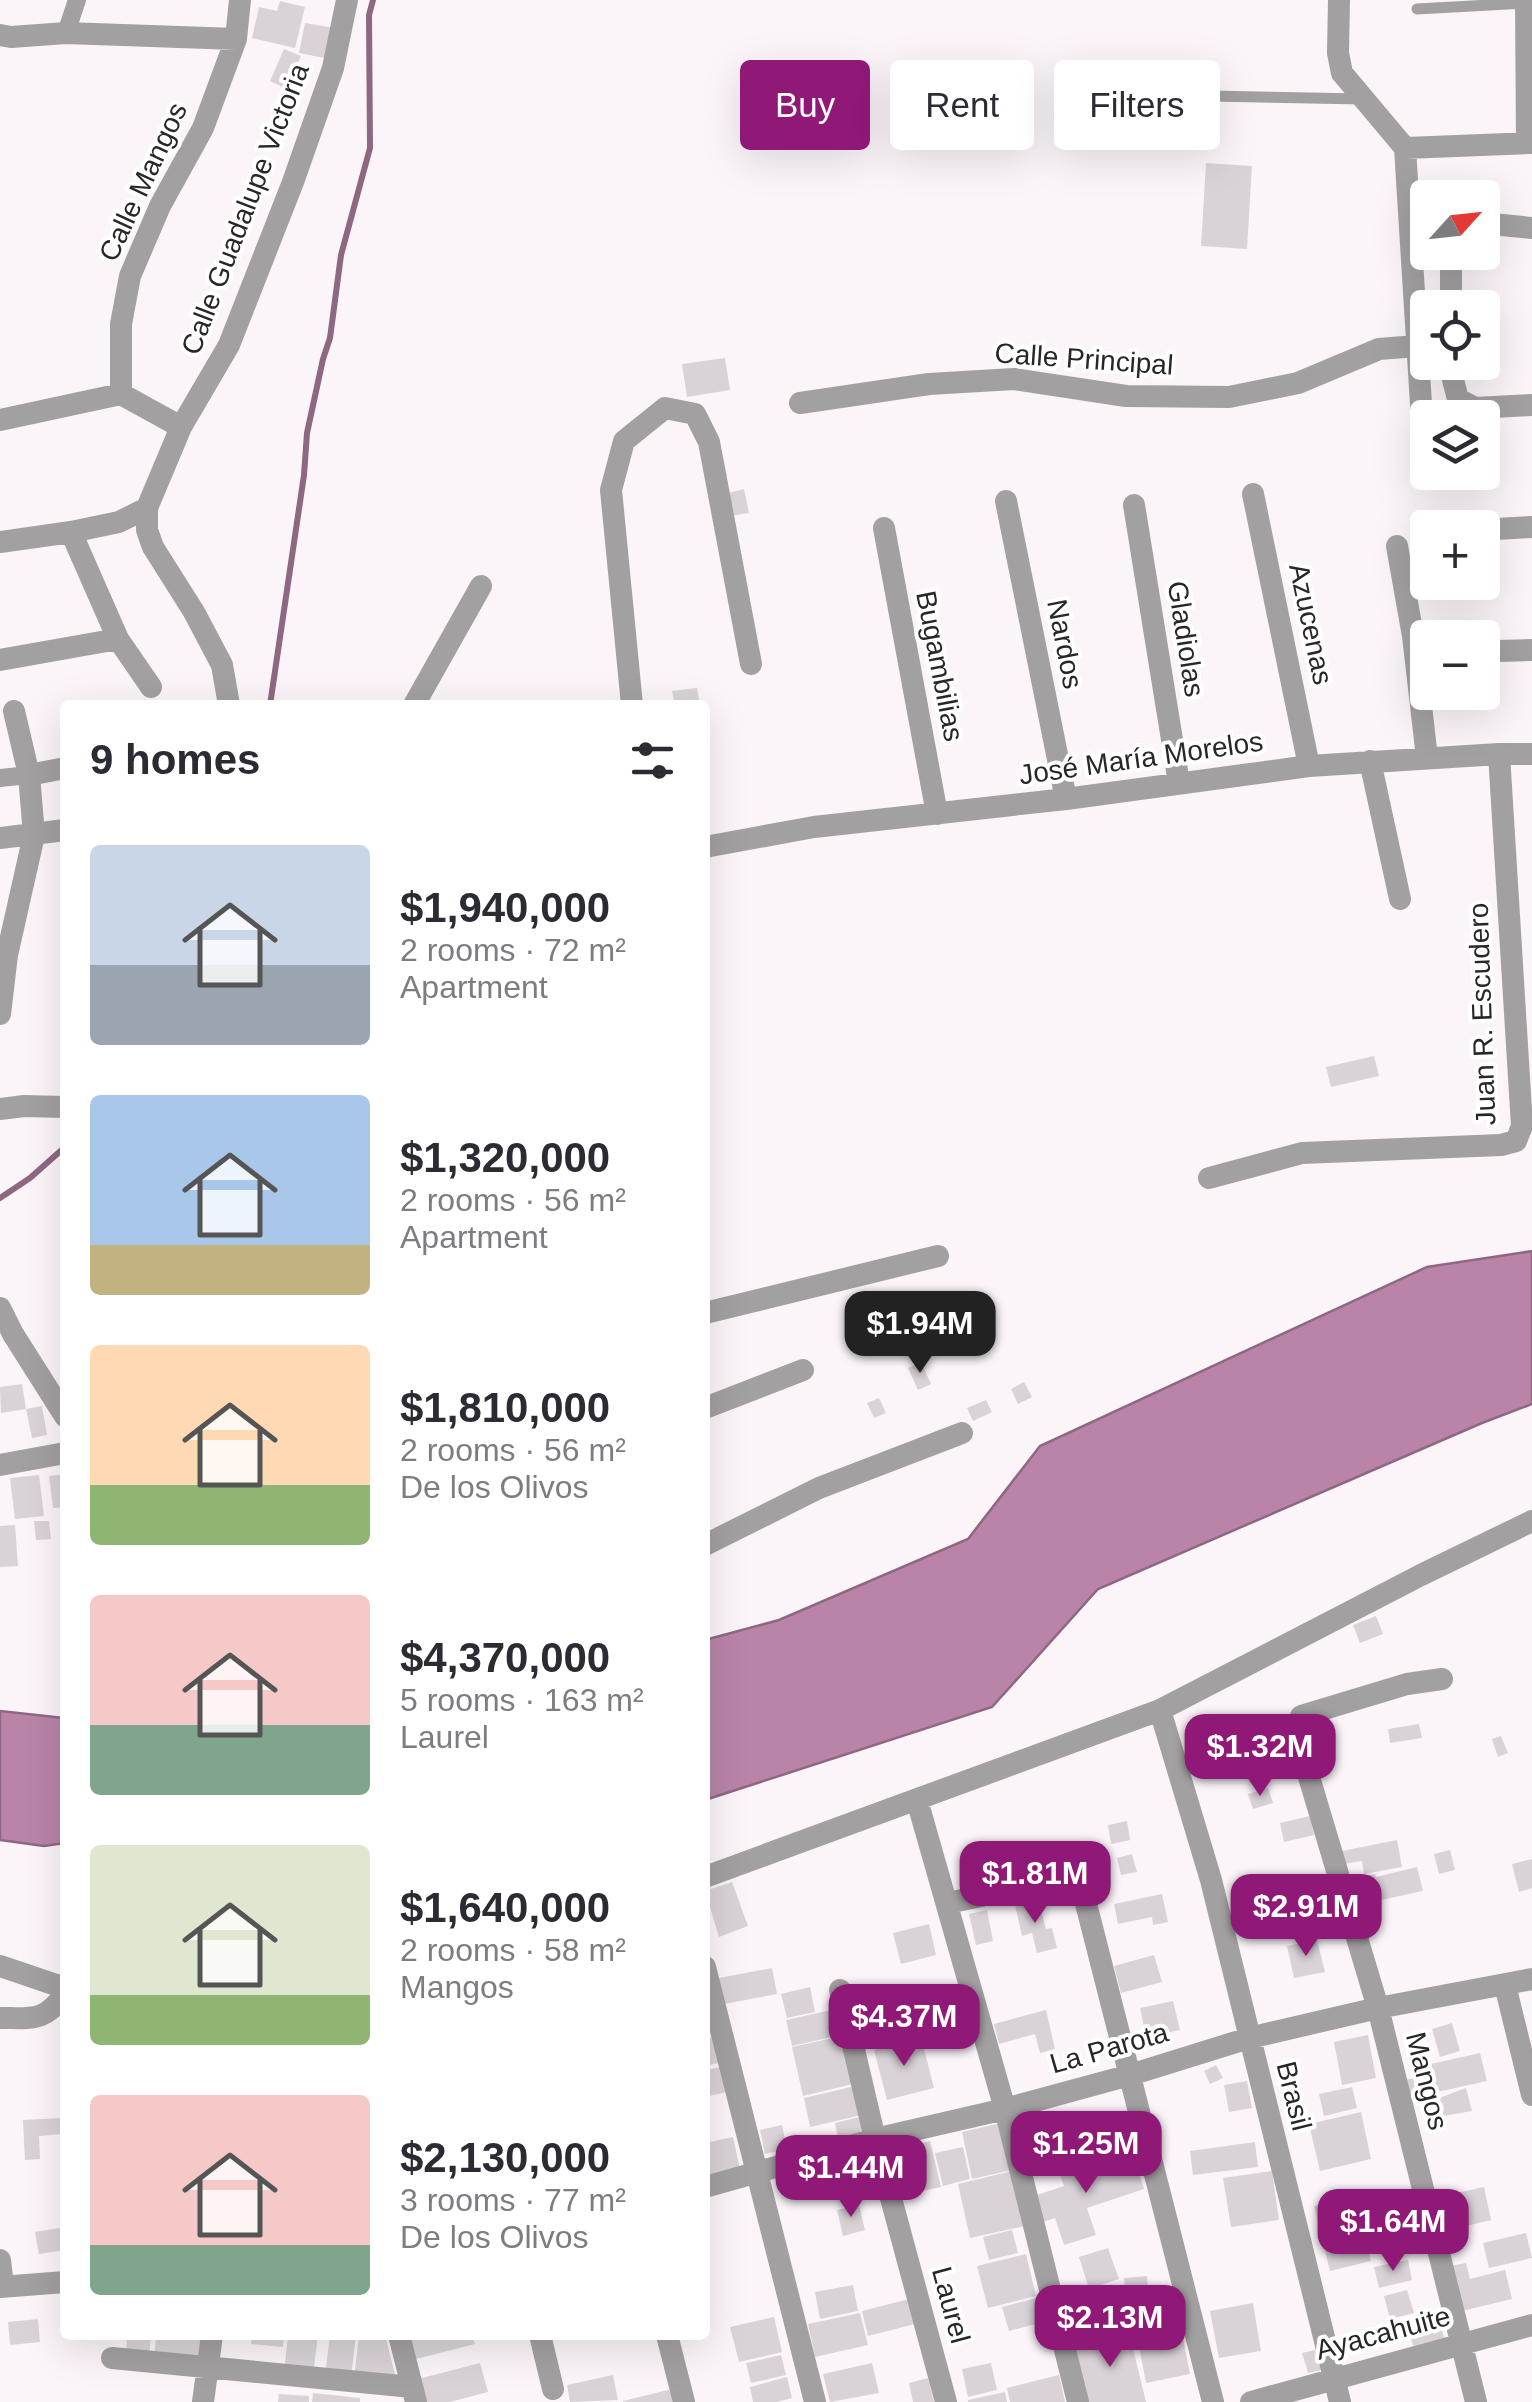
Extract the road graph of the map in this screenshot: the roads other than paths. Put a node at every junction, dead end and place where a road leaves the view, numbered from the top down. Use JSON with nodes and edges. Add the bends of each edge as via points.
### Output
{"nodes":[{"id":1,"x":77,"y":0,"type":"edge"},
{"id":2,"x":240,"y":0,"type":"edge"},
{"id":3,"x":347,"y":0,"type":"edge"},
{"id":4,"x":1340,"y":0,"type":"edge"},
{"id":5,"x":1526,"y":2,"type":"edge"},
{"id":6,"x":1417,"y":9,"type":"dead end"},
{"id":7,"x":66,"y":33,"type":"junction"},
{"id":8,"x":0,"y":36,"type":"edge"},
{"id":9,"x":236,"y":39,"type":"junction"},
{"id":10,"x":1220,"y":96,"type":"edge"},
{"id":11,"x":1366,"y":99,"type":"junction"},
{"id":12,"x":1529,"y":142,"type":"edge"},
{"id":13,"x":1405,"y":148,"type":"junction"},
{"id":14,"x":1500,"y":225,"type":"edge"},
{"id":15,"x":1532,"y":228,"type":"edge"},
{"id":16,"x":1414,"y":290,"type":"edge"},
{"id":17,"x":1410,"y":347,"type":"edge"},
{"id":18,"x":1453,"y":380,"type":"edge"},
{"id":19,"x":121,"y":394,"type":"junction"},
{"id":20,"x":800,"y":404,"type":"dead end"},
{"id":21,"x":1532,"y":405,"type":"edge"},
{"id":22,"x":0,"y":420,"type":"edge"},
{"id":23,"x":182,"y":427,"type":"junction"},
{"id":24,"x":1253,"y":494,"type":"dead end"},
{"id":25,"x":1006,"y":501,"type":"dead end"},
{"id":26,"x":1134,"y":505,"type":"dead end"},
{"id":27,"x":147,"y":508,"type":"junction"},
{"id":28,"x":1532,"y":527,"type":"edge"},
{"id":29,"x":884,"y":528,"type":"dead end"},
{"id":30,"x":1500,"y":529,"type":"edge"},
{"id":31,"x":72,"y":532,"type":"junction"},
{"id":32,"x":0,"y":542,"type":"edge"},
{"id":33,"x":1397,"y":546,"type":"dead end"},
{"id":34,"x":481,"y":586,"type":"dead end"},
{"id":35,"x":118,"y":639,"type":"junction"},
{"id":36,"x":1532,"y":650,"type":"edge"},
{"id":37,"x":1500,"y":651,"type":"edge"},
{"id":38,"x":0,"y":660,"type":"edge"},
{"id":39,"x":752,"y":664,"type":"dead end"},
{"id":40,"x":152,"y":687,"type":"dead end"},
{"id":41,"x":229,"y":700,"type":"edge"},
{"id":42,"x":417,"y":700,"type":"edge"},
{"id":43,"x":632,"y":700,"type":"edge"},
{"id":44,"x":14,"y":711,"type":"dead end"},
{"id":45,"x":1499,"y":754,"type":"junction"},
{"id":46,"x":1532,"y":754,"type":"edge"},
{"id":47,"x":1427,"y":758,"type":"junction"},
{"id":48,"x":1370,"y":761,"type":"junction"},
{"id":49,"x":1309,"y":766,"type":"junction"},
{"id":50,"x":60,"y":769,"type":"edge"},
{"id":51,"x":29,"y":775,"type":"junction"},
{"id":52,"x":0,"y":778,"type":"edge"},
{"id":53,"x":1179,"y":783,"type":"junction"},
{"id":54,"x":1066,"y":799,"type":"junction"},
{"id":55,"x":937,"y":814,"type":"junction"},
{"id":56,"x":60,"y":831,"type":"edge"},
{"id":57,"x":34,"y":834,"type":"junction"},
{"id":58,"x":0,"y":838,"type":"edge"},
{"id":59,"x":710,"y":846,"type":"edge"},
{"id":60,"x":1400,"y":899,"type":"dead end"},
{"id":61,"x":0,"y":1014,"type":"edge"},
{"id":62,"x":60,"y":1107,"type":"edge"},
{"id":63,"x":0,"y":1109,"type":"edge"},
{"id":64,"x":1209,"y":1178,"type":"dead end"},
{"id":65,"x":938,"y":1256,"type":"dead end"},
{"id":66,"x":0,"y":1308,"type":"edge"},
{"id":67,"x":710,"y":1312,"type":"edge"},
{"id":68,"x":7,"y":1335,"type":"edge"},
{"id":69,"x":803,"y":1370,"type":"dead end"},
{"id":70,"x":710,"y":1406,"type":"edge"},
{"id":71,"x":60,"y":1409,"type":"edge"},
{"id":72,"x":962,"y":1433,"type":"dead end"},
{"id":73,"x":60,"y":1454,"type":"edge"},
{"id":74,"x":0,"y":1465,"type":"edge"},
{"id":75,"x":1532,"y":1521,"type":"edge"},
{"id":76,"x":710,"y":1542,"type":"edge"},
{"id":77,"x":1442,"y":1678,"type":"dead end"},
{"id":78,"x":1160,"y":1710,"type":"junction"},
{"id":79,"x":917,"y":1800,"type":"junction"},
{"id":80,"x":710,"y":1875,"type":"edge"},
{"id":81,"x":948,"y":1903,"type":"junction"},
{"id":82,"x":0,"y":1966,"type":"edge"},
{"id":83,"x":1532,"y":1979,"type":"edge"},
{"id":84,"x":1504,"y":1985,"type":"junction"},
{"id":85,"x":710,"y":1987,"type":"edge"},
{"id":86,"x":60,"y":1989,"type":"edge"},
{"id":87,"x":840,"y":1990,"type":"dead end"},
{"id":88,"x":60,"y":1999,"type":"edge"},
{"id":89,"x":1378,"y":2008,"type":"junction"},
{"id":90,"x":0,"y":2018,"type":"edge"},
{"id":91,"x":1248,"y":2038,"type":"junction"},
{"id":92,"x":1130,"y":2075,"type":"junction"},
{"id":93,"x":1532,"y":2096,"type":"edge"},
{"id":94,"x":1005,"y":2109,"type":"junction"},
{"id":95,"x":874,"y":2139,"type":"junction"},
{"id":96,"x":757,"y":2174,"type":"junction"},
{"id":97,"x":710,"y":2187,"type":"edge"},
{"id":98,"x":0,"y":2260,"type":"edge"},
{"id":99,"x":60,"y":2282,"type":"edge"},
{"id":100,"x":1,"y":2286,"type":"edge"},
{"id":101,"x":1532,"y":2325,"type":"edge"},
{"id":102,"x":211,"y":2340,"type":"edge"},
{"id":103,"x":400,"y":2340,"type":"edge"},
{"id":104,"x":541,"y":2340,"type":"edge"},
{"id":105,"x":668,"y":2340,"type":"edge"},
{"id":106,"x":1462,"y":2343,"type":"junction"},
{"id":107,"x":112,"y":2358,"type":"dead end"},
{"id":108,"x":206,"y":2367,"type":"junction"},
{"id":109,"x":1333,"y":2378,"type":"junction"},
{"id":110,"x":553,"y":2389,"type":"dead end"},
{"id":111,"x":414,"y":2394,"type":"edge"},
{"id":112,"x":203,"y":2402,"type":"edge"},
{"id":113,"x":684,"y":2402,"type":"edge"},
{"id":114,"x":815,"y":2402,"type":"edge"},
{"id":115,"x":946,"y":2402,"type":"edge"},
{"id":116,"x":1078,"y":2402,"type":"edge"},
{"id":117,"x":1213,"y":2402,"type":"edge"},
{"id":118,"x":1251,"y":2402,"type":"edge"},
{"id":119,"x":1340,"y":2402,"type":"edge"},
{"id":120,"x":1476,"y":2402,"type":"edge"}],
"edges":[{"from":1,"to":7,"type":"street"},
{"from":2,"to":9,"type":"street","name":"Calle Mangos"},
{"from":3,"to":23,"type":"street","name":"Calle Guadalupe Victoria","via":[[333,68],[230,345]]},
{"from":4,"to":11,"type":"street","via":[[1342,72]]},
{"from":5,"to":6,"type":"lane"},
{"from":5,"to":12,"type":"street"},
{"from":7,"to":8,"type":"street"},
{"from":7,"to":9,"type":"street"},
{"from":9,"to":19,"type":"street","name":"Calle Mangos","via":[[203,128],[130,276]]},
{"from":10,"to":11,"type":"lane"},
{"from":11,"to":13,"type":"street"},
{"from":12,"to":13,"type":"street"},
{"from":13,"to":16,"type":"street"},
{"from":14,"to":15,"type":"street"},
{"from":17,"to":20,"type":"street","name":"Calle Principal","via":[[1380,349],[1298,383],[1229,397],[1126,396],[1014,379],[928,384]]},
{"from":18,"to":21,"type":"street","via":[[1458,399],[1475,408]]},
{"from":19,"to":22,"type":"street"},
{"from":19,"to":23,"type":"street"},
{"from":23,"to":27,"type":"street","name":"Calle Guadalupe Victoria"},
{"from":24,"to":49,"type":"street","name":"Azucenas"},
{"from":25,"to":54,"type":"street","name":"Nardos"},
{"from":26,"to":53,"type":"street","name":"Gladiolas"},
{"from":27,"to":31,"type":"street"},
{"from":27,"to":41,"type":"street","via":[[153,547],[222,666]]},
{"from":28,"to":30,"type":"street"},
{"from":29,"to":55,"type":"street","name":"Bugambilias"},
{"from":31,"to":32,"type":"street"},
{"from":31,"to":35,"type":"street"},
{"from":33,"to":47,"type":"street"},
{"from":34,"to":42,"type":"street"},
{"from":35,"to":38,"type":"street"},
{"from":35,"to":40,"type":"street"},
{"from":36,"to":37,"type":"street"},
{"from":39,"to":43,"type":"street","via":[[709,442],[695,414],[665,408],[624,442],[611,490]]},
{"from":44,"to":51,"type":"street"},
{"from":45,"to":46,"type":"street","name":"José María Morelos"},
{"from":45,"to":47,"type":"street","name":"José María Morelos"},
{"from":45,"to":64,"type":"street","name":"Juan R. Escudero","via":[[1522,1126],[1516,1141],[1302,1153]]},
{"from":47,"to":48,"type":"street","name":"José María Morelos"},
{"from":48,"to":49,"type":"street","name":"José María Morelos"},
{"from":48,"to":60,"type":"street"},
{"from":49,"to":53,"type":"street","name":"José María Morelos"},
{"from":50,"to":51,"type":"street"},
{"from":51,"to":52,"type":"street"},
{"from":51,"to":57,"type":"street"},
{"from":53,"to":54,"type":"street","name":"José María Morelos"},
{"from":54,"to":55,"type":"street","name":"José María Morelos"},
{"from":55,"to":59,"type":"street","name":"José María Morelos"},
{"from":56,"to":57,"type":"street"},
{"from":57,"to":58,"type":"street"},
{"from":57,"to":61,"type":"street"},
{"from":62,"to":63,"type":"street"},
{"from":65,"to":67,"type":"street"},
{"from":66,"to":68,"type":"street"},
{"from":68,"to":71,"type":"street"},
{"from":69,"to":70,"type":"street"},
{"from":72,"to":76,"type":"street","via":[[819,1488]]},
{"from":73,"to":74,"type":"street"},
{"from":75,"to":78,"type":"street"},
{"from":77,"to":89,"type":"street","name":"Mangos","via":[[1301,1716],[1306,1766]]},
{"from":78,"to":79,"type":"street"},
{"from":78,"to":91,"type":"street","name":"Brasil"},
{"from":79,"to":80,"type":"street"},
{"from":79,"to":81,"type":"street"},
{"from":81,"to":92,"type":"street","via":[[1069,1877],[1082,1888]]},
{"from":81,"to":94,"type":"street"},
{"from":82,"to":86,"type":"street"},
{"from":83,"to":84,"type":"street","name":"La Parota"},
{"from":84,"to":89,"type":"street","name":"La Parota"},
{"from":84,"to":93,"type":"street"},
{"from":85,"to":96,"type":"street"},
{"from":87,"to":95,"type":"street","name":"Laurel"},
{"from":88,"to":90,"type":"street","via":[[52,2012],[33,2018]]},
{"from":89,"to":91,"type":"street","name":"La Parota"},
{"from":89,"to":106,"type":"street","name":"Mangos"},
{"from":91,"to":92,"type":"street","name":"La Parota"},
{"from":91,"to":109,"type":"street","name":"Brasil"},
{"from":92,"to":94,"type":"street","name":"La Parota"},
{"from":92,"to":117,"type":"street"},
{"from":94,"to":95,"type":"street","name":"La Parota"},
{"from":94,"to":116,"type":"street"},
{"from":95,"to":96,"type":"street","name":"La Parota"},
{"from":95,"to":115,"type":"street","name":"Laurel"},
{"from":96,"to":97,"type":"street","name":"La Parota"},
{"from":96,"to":114,"type":"street"},
{"from":98,"to":100,"type":"street"},
{"from":99,"to":100,"type":"street"},
{"from":101,"to":106,"type":"street","name":"Ayacahuite"},
{"from":102,"to":108,"type":"street"},
{"from":103,"to":111,"type":"street"},
{"from":104,"to":110,"type":"street"},
{"from":105,"to":113,"type":"street"},
{"from":106,"to":109,"type":"street","name":"Ayacahuite"},
{"from":106,"to":120,"type":"street","name":"Mangos"},
{"from":107,"to":108,"type":"street"},
{"from":108,"to":111,"type":"street"},
{"from":108,"to":112,"type":"street"},
{"from":109,"to":118,"type":"street","name":"Ayacahuite"},
{"from":109,"to":119,"type":"street","name":"Brasil"}]}
